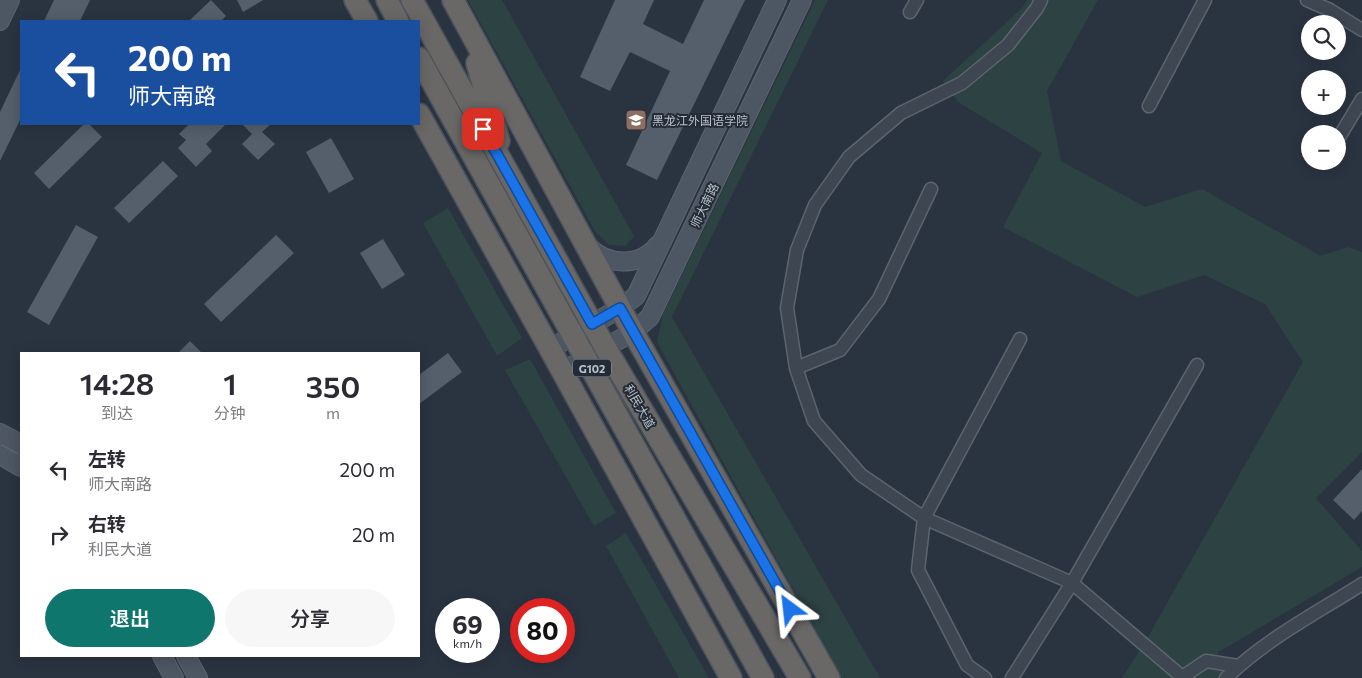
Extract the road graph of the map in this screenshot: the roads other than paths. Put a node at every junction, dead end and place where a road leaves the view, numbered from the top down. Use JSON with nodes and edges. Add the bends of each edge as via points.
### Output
{"nodes":[{"id":1,"x":10,"y":0,"type":"edge"},
{"id":2,"x":355,"y":0,"type":"edge"},
{"id":3,"x":387,"y":0,"type":"edge"},
{"id":4,"x":412,"y":0,"type":"edge"},
{"id":5,"x":452,"y":0,"type":"edge"},
{"id":6,"x":777,"y":0,"type":"edge"},
{"id":7,"x":802,"y":0,"type":"edge"},
{"id":8,"x":917,"y":0,"type":"edge"},
{"id":9,"x":1041,"y":0,"type":"edge"},
{"id":10,"x":1205,"y":0,"type":"edge"},
{"id":11,"x":1307,"y":0,"type":"edge"},
{"id":12,"x":910,"y":12,"type":"dead end"},
{"id":13,"x":366,"y":20,"type":"edge"},
{"id":14,"x":397,"y":20,"type":"edge"},
{"id":15,"x":0,"y":21,"type":"edge"},
{"id":16,"x":467,"y":26,"type":"junction"},
{"id":17,"x":1362,"y":30,"type":"edge"},
{"id":18,"x":420,"y":60,"type":"edge"},
{"id":19,"x":420,"y":61,"type":"edge"},
{"id":20,"x":1362,"y":99,"type":"edge"},
{"id":21,"x":1149,"y":106,"type":"dead end"},
{"id":22,"x":420,"y":116,"type":"edge"},
{"id":23,"x":1346,"y":126,"type":"edge"},
{"id":24,"x":510,"y":178,"type":"junction"},
{"id":25,"x":457,"y":182,"type":"junction"},
{"id":26,"x":931,"y":189,"type":"dead end"},
{"id":27,"x":664,"y":237,"type":"junction"},
{"id":28,"x":584,"y":243,"type":"junction"},
{"id":29,"x":620,"y":308,"type":"junction"},
{"id":30,"x":592,"y":324,"type":"junction"},
{"id":31,"x":633,"y":332,"type":"junction"},
{"id":32,"x":573,"y":335,"type":"junction"},
{"id":33,"x":1020,"y":339,"type":"dead end"},
{"id":34,"x":605,"y":347,"type":"junction"},
{"id":35,"x":550,"y":349,"type":"junction"},
{"id":36,"x":586,"y":358,"type":"junction"},
{"id":37,"x":1198,"y":365,"type":"dead end"},
{"id":38,"x":796,"y":368,"type":"junction"},
{"id":39,"x":563,"y":371,"type":"junction"},
{"id":40,"x":0,"y":432,"type":"edge"},
{"id":41,"x":20,"y":443,"type":"edge"},
{"id":42,"x":0,"y":455,"type":"edge"},
{"id":43,"x":20,"y":466,"type":"edge"},
{"id":44,"x":924,"y":518,"type":"junction"},
{"id":45,"x":1072,"y":583,"type":"junction"},
{"id":46,"x":1362,"y":584,"type":"edge"},
{"id":47,"x":163,"y":657,"type":"edge"},
{"id":48,"x":187,"y":657,"type":"edge"},
{"id":49,"x":1238,"y":666,"type":"junction"},
{"id":50,"x":1181,"y":677,"type":"edge"},
{"id":51,"x":174,"y":678,"type":"edge"},
{"id":52,"x":198,"y":678,"type":"edge"},
{"id":53,"x":731,"y":678,"type":"edge"},
{"id":54,"x":763,"y":678,"type":"edge"},
{"id":55,"x":800,"y":678,"type":"edge"},
{"id":56,"x":829,"y":678,"type":"edge"},
{"id":57,"x":985,"y":678,"type":"edge"},
{"id":58,"x":1012,"y":678,"type":"edge"},
{"id":59,"x":1226,"y":678,"type":"edge"}],
"edges":[{"from":1,"to":15,"type":"main road"},
{"from":2,"to":13,"type":"highway"},
{"from":3,"to":14,"type":"highway"},
{"from":4,"to":24,"type":"highway","name":"利民大道","number":"G102"},
{"from":5,"to":16,"type":"highway"},
{"from":6,"to":27,"type":"main road","name":"师大南路"},
{"from":7,"to":31,"type":"main road","name":"师大南路","via":[[650,317]]},
{"from":8,"to":12,"type":"street"},
{"from":9,"to":38,"type":"street","via":[[1008,44],[962,83],[901,113],[849,157],[815,204],[797,250],[788,308]]},
{"from":10,"to":21,"type":"street"},
{"from":11,"to":17,"type":"street"},
{"from":16,"to":24,"type":"highway"},
{"from":16,"to":28,"type":"highway"},
{"from":18,"to":32,"type":"highway","name":"利民大道","number":"G102"},
{"from":19,"to":25,"type":"highway"},
{"from":20,"to":23,"type":"street"},
{"from":22,"to":25,"type":"highway"},
{"from":24,"to":30,"type":"highway","name":"利民大道","number":"G102"},
{"from":25,"to":35,"type":"highway"},
{"from":26,"to":38,"type":"street","via":[[880,299],[840,350]]},
{"from":27,"to":28,"type":"main road","via":[[651,254],[627,262],[597,255]]},
{"from":27,"to":29,"type":"main road","name":"师大南路","via":[[636,296]]},
{"from":28,"to":29,"type":"highway"},
{"from":29,"to":30,"type":"main road","name":"师大南路"},
{"from":29,"to":31,"type":"highway"},
{"from":30,"to":32,"type":"main road","name":"师大南路"},
{"from":30,"to":34,"type":"highway","name":"利民大道","number":"G102"},
{"from":31,"to":34,"type":"main road","name":"师大南路"},
{"from":31,"to":56,"type":"highway"},
{"from":32,"to":35,"type":"main road","name":"师大南路"},
{"from":32,"to":36,"type":"highway","name":"利民大道","number":"G102"},
{"from":33,"to":44,"type":"street"},
{"from":34,"to":36,"type":"main road","name":"师大南路"},
{"from":34,"to":55,"type":"highway","name":"利民大道","number":"G102"},
{"from":35,"to":39,"type":"highway"},
{"from":36,"to":39,"type":"main road","name":"师大南路"},
{"from":36,"to":54,"type":"highway","name":"利民大道","number":"G102"},
{"from":37,"to":45,"type":"street"},
{"from":38,"to":44,"type":"street","via":[[814,421],[860,475]]},
{"from":39,"to":53,"type":"highway"},
{"from":40,"to":41,"type":"main road"},
{"from":42,"to":43,"type":"main road"},
{"from":44,"to":45,"type":"street"},
{"from":44,"to":57,"type":"street","via":[[918,570],[967,666]]},
{"from":45,"to":50,"type":"street"},
{"from":45,"to":58,"type":"street"},
{"from":46,"to":49,"type":"street","via":[[1277,636]]},
{"from":47,"to":51,"type":"main road"},
{"from":48,"to":52,"type":"main road"},
{"from":49,"to":50,"type":"street","via":[[1206,661]]},
{"from":49,"to":59,"type":"street"}]}
